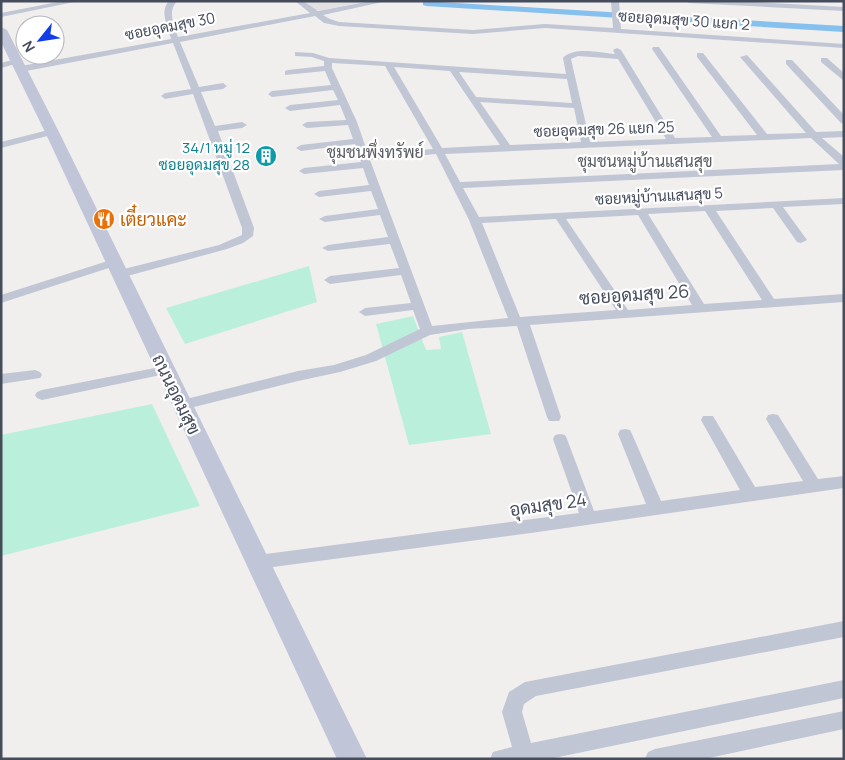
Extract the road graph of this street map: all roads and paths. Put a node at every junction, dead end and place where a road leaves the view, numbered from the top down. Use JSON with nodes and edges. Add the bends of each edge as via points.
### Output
{"nodes":[{"id":1,"x":76,"y":1,"type":"edge"},
{"id":2,"x":174,"y":1,"type":"edge"},
{"id":3,"x":298,"y":1,"type":"edge"},
{"id":4,"x":384,"y":1,"type":"edge"},
{"id":5,"x":615,"y":1,"type":"edge"},
{"id":6,"x":689,"y":1,"type":"edge"},
{"id":7,"x":704,"y":2,"type":"edge"},
{"id":8,"x":738,"y":3,"type":"edge"},
{"id":9,"x":774,"y":3,"type":"edge"},
{"id":10,"x":810,"y":4,"type":"edge"},
{"id":11,"x":840,"y":6,"type":"edge"},
{"id":12,"x":314,"y":14,"type":"junction"},
{"id":13,"x":1,"y":15,"type":"edge"},
{"id":14,"x":617,"y":29,"type":"junction"},
{"id":15,"x":1,"y":30,"type":"edge"},
{"id":16,"x":175,"y":39,"type":"junction"},
{"id":17,"x":844,"y":46,"type":"edge"},
{"id":18,"x":615,"y":47,"type":"dead end"},
{"id":19,"x":656,"y":49,"type":"dead end"},
{"id":20,"x":298,"y":54,"type":"dead end"},
{"id":21,"x":700,"y":54,"type":"dead end"},
{"id":22,"x":621,"y":57,"type":"junction"},
{"id":23,"x":744,"y":57,"type":"dead end"},
{"id":24,"x":824,"y":60,"type":"dead end"},
{"id":25,"x":789,"y":62,"type":"dead end"},
{"id":26,"x":328,"y":63,"type":"junction"},
{"id":27,"x":387,"y":63,"type":"junction"},
{"id":28,"x":13,"y":65,"type":"edge"},
{"id":29,"x":452,"y":68,"type":"junction"},
{"id":30,"x":288,"y":73,"type":"dead end"},
{"id":31,"x":571,"y":77,"type":"junction"},
{"id":32,"x":844,"y":78,"type":"edge"},
{"id":33,"x":223,"y":86,"type":"dead end"},
{"id":34,"x":337,"y":87,"type":"junction"},
{"id":35,"x":196,"y":90,"type":"junction"},
{"id":36,"x":272,"y":94,"type":"dead end"},
{"id":37,"x":165,"y":96,"type":"dead end"},
{"id":38,"x":473,"y":98,"type":"junction"},
{"id":39,"x":343,"y":102,"type":"junction"},
{"id":40,"x":578,"y":106,"type":"junction"},
{"id":41,"x":290,"y":108,"type":"dead end"},
{"id":42,"x":844,"y":120,"type":"edge"},
{"id":43,"x":352,"y":122,"type":"junction"},
{"id":44,"x":242,"y":125,"type":"dead end"},
{"id":45,"x":307,"y":125,"type":"dead end"},
{"id":46,"x":212,"y":129,"type":"junction"},
{"id":47,"x":52,"y":132,"type":"junction"},
{"id":48,"x":844,"y":134,"type":"edge"},
{"id":49,"x":813,"y":136,"type":"junction"},
{"id":50,"x":764,"y":137,"type":"junction"},
{"id":51,"x":718,"y":139,"type":"junction"},
{"id":52,"x":672,"y":141,"type":"junction"},
{"id":53,"x":359,"y":142,"type":"junction"},
{"id":54,"x":586,"y":144,"type":"junction"},
{"id":55,"x":1,"y":145,"type":"edge"},
{"id":56,"x":301,"y":148,"type":"dead end"},
{"id":57,"x":507,"y":148,"type":"junction"},
{"id":58,"x":439,"y":151,"type":"junction"},
{"id":59,"x":366,"y":160,"type":"junction"},
{"id":60,"x":844,"y":163,"type":"edge"},
{"id":61,"x":844,"y":167,"type":"edge"},
{"id":62,"x":304,"y":171,"type":"dead end"},
{"id":63,"x":456,"y":185,"type":"junction"},
{"id":64,"x":376,"y":187,"type":"junction"},
{"id":65,"x":319,"y":194,"type":"dead end"},
{"id":66,"x":844,"y":201,"type":"edge"},
{"id":67,"x":776,"y":205,"type":"junction"},
{"id":68,"x":709,"y":209,"type":"junction"},
{"id":69,"x":385,"y":211,"type":"junction"},
{"id":70,"x":642,"y":213,"type":"junction"},
{"id":71,"x":559,"y":216,"type":"junction"},
{"id":72,"x":325,"y":219,"type":"dead end"},
{"id":73,"x":475,"y":220,"type":"junction"},
{"id":74,"x":395,"y":240,"type":"junction"},
{"id":75,"x":801,"y":240,"type":"dead end"},
{"id":76,"x":328,"y":248,"type":"dead end"},
{"id":77,"x":117,"y":268,"type":"junction"},
{"id":78,"x":407,"y":270,"type":"junction"},
{"id":79,"x":330,"y":280,"type":"dead end"},
{"id":80,"x":1,"y":298,"type":"edge"},
{"id":81,"x":844,"y":298,"type":"edge"},
{"id":82,"x":770,"y":303,"type":"junction"},
{"id":83,"x":418,"y":306,"type":"junction"},
{"id":84,"x":700,"y":308,"type":"junction"},
{"id":85,"x":365,"y":312,"type":"dead end"},
{"id":86,"x":624,"y":313,"type":"junction"},
{"id":87,"x":519,"y":321,"type":"junction"},
{"id":88,"x":427,"y":331,"type":"junction"},
{"id":89,"x":165,"y":370,"type":"junction"},
{"id":90,"x":35,"y":374,"type":"dead end"},
{"id":91,"x":1,"y":379,"type":"edge"},
{"id":92,"x":42,"y":396,"type":"dead end"},
{"id":93,"x":182,"y":405,"type":"junction"},
{"id":94,"x":554,"y":417,"type":"dead end"},
{"id":95,"x":772,"y":419,"type":"dead end"},
{"id":96,"x":708,"y":420,"type":"dead end"},
{"id":97,"x":625,"y":434,"type":"dead end"},
{"id":98,"x":560,"y":439,"type":"dead end"},
{"id":99,"x":844,"y":482,"type":"edge"},
{"id":100,"x":814,"y":486,"type":"junction"},
{"id":101,"x":751,"y":494,"type":"junction"},
{"id":102,"x":656,"y":509,"type":"junction"},
{"id":103,"x":589,"y":519,"type":"junction"},
{"id":104,"x":258,"y":562,"type":"junction"},
{"id":105,"x":844,"y":629,"type":"edge"},
{"id":106,"x":844,"y":690,"type":"edge"},
{"id":107,"x":844,"y":720,"type":"edge"},
{"id":108,"x":511,"y":757,"type":"edge"},
{"id":109,"x":352,"y":759,"type":"edge"},
{"id":110,"x":655,"y":759,"type":"edge"}],
"edges":[{"from":1,"to":13,"type":"street"},
{"from":2,"to":16,"type":"street","via":[[167,12]]},
{"from":3,"to":12,"type":"street","name":"ซอยอุดมสุข 30 แยก 2"},
{"from":4,"to":12,"type":"street","name":"ซอยอุดมสุข 30"},
{"from":5,"to":14,"type":"street"},
{"from":6,"to":7,"type":"street"},
{"from":7,"to":8,"type":"street"},
{"from":8,"to":9,"type":"street"},
{"from":9,"to":10,"type":"street"},
{"from":10,"to":11,"type":"street"},
{"from":12,"to":14,"type":"street","name":"ซอยอุดมสุข 30 แยก 2","via":[[339,24],[463,32],[545,26]]},
{"from":12,"to":16,"type":"street","name":"ซอยอุดมสุข 30"},
{"from":14,"to":17,"type":"street","name":"ซอยอุดมสุข 30 แยก 2"},
{"from":15,"to":28,"type":"main road","name":"ถนนอุดมสุข"},
{"from":16,"to":28,"type":"street","name":"ซอยอุดมสุข 30"},
{"from":16,"to":35,"type":"street"},
{"from":18,"to":22,"type":"street"},
{"from":19,"to":51,"type":"street"},
{"from":20,"to":26,"type":"street","via":[[313,55]]},
{"from":21,"to":50,"type":"street"},
{"from":22,"to":31,"type":"street","via":[[571,55],[567,58]]},
{"from":22,"to":52,"type":"street"},
{"from":23,"to":49,"type":"street"},
{"from":24,"to":32,"type":"street"},
{"from":25,"to":42,"type":"street"},
{"from":26,"to":27,"type":"street"},
{"from":26,"to":30,"type":"street"},
{"from":26,"to":34,"type":"street"},
{"from":27,"to":29,"type":"street"},
{"from":27,"to":58,"type":"street"},
{"from":28,"to":47,"type":"main road","name":"ถนนอุดมสุข"},
{"from":29,"to":31,"type":"street"},
{"from":29,"to":38,"type":"street"},
{"from":31,"to":40,"type":"street"},
{"from":33,"to":35,"type":"street"},
{"from":34,"to":36,"type":"street"},
{"from":34,"to":39,"type":"street"},
{"from":35,"to":37,"type":"street"},
{"from":35,"to":46,"type":"street"},
{"from":38,"to":40,"type":"street"},
{"from":38,"to":57,"type":"street"},
{"from":39,"to":41,"type":"street"},
{"from":39,"to":43,"type":"street"},
{"from":40,"to":54,"type":"street"},
{"from":43,"to":45,"type":"street"},
{"from":43,"to":53,"type":"street"},
{"from":44,"to":46,"type":"street"},
{"from":46,"to":77,"type":"street","via":[[248,228],[246,236],[223,247]]},
{"from":47,"to":55,"type":"street"},
{"from":47,"to":77,"type":"main road","name":"ถนนอุดมสุข"},
{"from":48,"to":49,"type":"street","name":"ซอยอุดมสุข 26 แยก 25"},
{"from":49,"to":50,"type":"street","name":"ซอยอุดมสุข 26 แยก 25"},
{"from":49,"to":60,"type":"street"},
{"from":50,"to":51,"type":"street","name":"ซอยอุดมสุข 26 แยก 25"},
{"from":51,"to":52,"type":"street","name":"ซอยอุดมสุข 26 แยก 25"},
{"from":52,"to":54,"type":"street","name":"ซอยอุดมสุข 26 แยก 25"},
{"from":53,"to":56,"type":"street"},
{"from":53,"to":59,"type":"street"},
{"from":54,"to":57,"type":"street","name":"ซอยอุดมสุข 26 แยก 25"},
{"from":57,"to":58,"type":"street","name":"ซอยอุดมสุข 26 แยก 25"},
{"from":58,"to":59,"type":"street","name":"ซอยอุดมสุข 26 แยก 25"},
{"from":58,"to":63,"type":"street"},
{"from":59,"to":62,"type":"street","name":"ซอยอุดมสุข 26 แยก 25"},
{"from":59,"to":64,"type":"street"},
{"from":61,"to":63,"type":"street"},
{"from":63,"to":73,"type":"street"},
{"from":64,"to":65,"type":"street"},
{"from":64,"to":69,"type":"street"},
{"from":66,"to":67,"type":"street","name":"ซอยหมู่บ้านแสนสุข 5"},
{"from":67,"to":68,"type":"street","name":"ซอยหมู่บ้านแสนสุข 5"},
{"from":67,"to":75,"type":"street"},
{"from":68,"to":70,"type":"street","name":"ซอยหมู่บ้านแสนสุข 5"},
{"from":68,"to":82,"type":"street"},
{"from":69,"to":72,"type":"street"},
{"from":69,"to":74,"type":"street"},
{"from":70,"to":71,"type":"street","name":"ซอยหมู่บ้านแสนสุข 5"},
{"from":70,"to":84,"type":"street"},
{"from":71,"to":73,"type":"street","name":"ซอยหมู่บ้านแสนสุข 5"},
{"from":71,"to":86,"type":"street"},
{"from":73,"to":87,"type":"street"},
{"from":74,"to":76,"type":"street"},
{"from":74,"to":78,"type":"street"},
{"from":77,"to":80,"type":"street"},
{"from":77,"to":89,"type":"main road","name":"ถนนอุดมสุข"},
{"from":78,"to":79,"type":"street"},
{"from":78,"to":83,"type":"street"},
{"from":81,"to":82,"type":"street","name":"ซอยอุดมสุข 26"},
{"from":82,"to":84,"type":"street","name":"ซอยอุดมสุข 26"},
{"from":83,"to":85,"type":"street"},
{"from":83,"to":88,"type":"street"},
{"from":84,"to":86,"type":"street","name":"ซอยอุดมสุข 26"},
{"from":86,"to":87,"type":"street","name":"ซอยอุดมสุข 26"},
{"from":87,"to":88,"type":"street","name":"ซอยอุดมสุข 26"},
{"from":87,"to":94,"type":"street"},
{"from":88,"to":93,"type":"street","name":"ซอยอุดมสุข 26","via":[[371,358],[335,369]]},
{"from":89,"to":92,"type":"street"},
{"from":89,"to":93,"type":"main road","name":"ถนนอุดมสุข"},
{"from":90,"to":91,"type":"street"},
{"from":93,"to":104,"type":"main road","name":"ถนนอุดมสุข"},
{"from":95,"to":100,"type":"street"},
{"from":96,"to":101,"type":"street"},
{"from":97,"to":102,"type":"street"},
{"from":98,"to":103,"type":"street"},
{"from":99,"to":100,"type":"street","name":"อุดมสุข 24"},
{"from":100,"to":101,"type":"street","name":"อุดมสุข 24"},
{"from":101,"to":102,"type":"street","name":"อุดมสุข 24"},
{"from":102,"to":103,"type":"street","name":"อุดมสุข 24"},
{"from":103,"to":104,"type":"street","name":"อุดมสุข 24"},
{"from":104,"to":109,"type":"main road","name":"ถนนอุดมสุข"},
{"from":105,"to":108,"type":"street","via":[[532,688],[516,698],[512,712]]},
{"from":106,"to":108,"type":"street"},
{"from":107,"to":110,"type":"street"}]}
